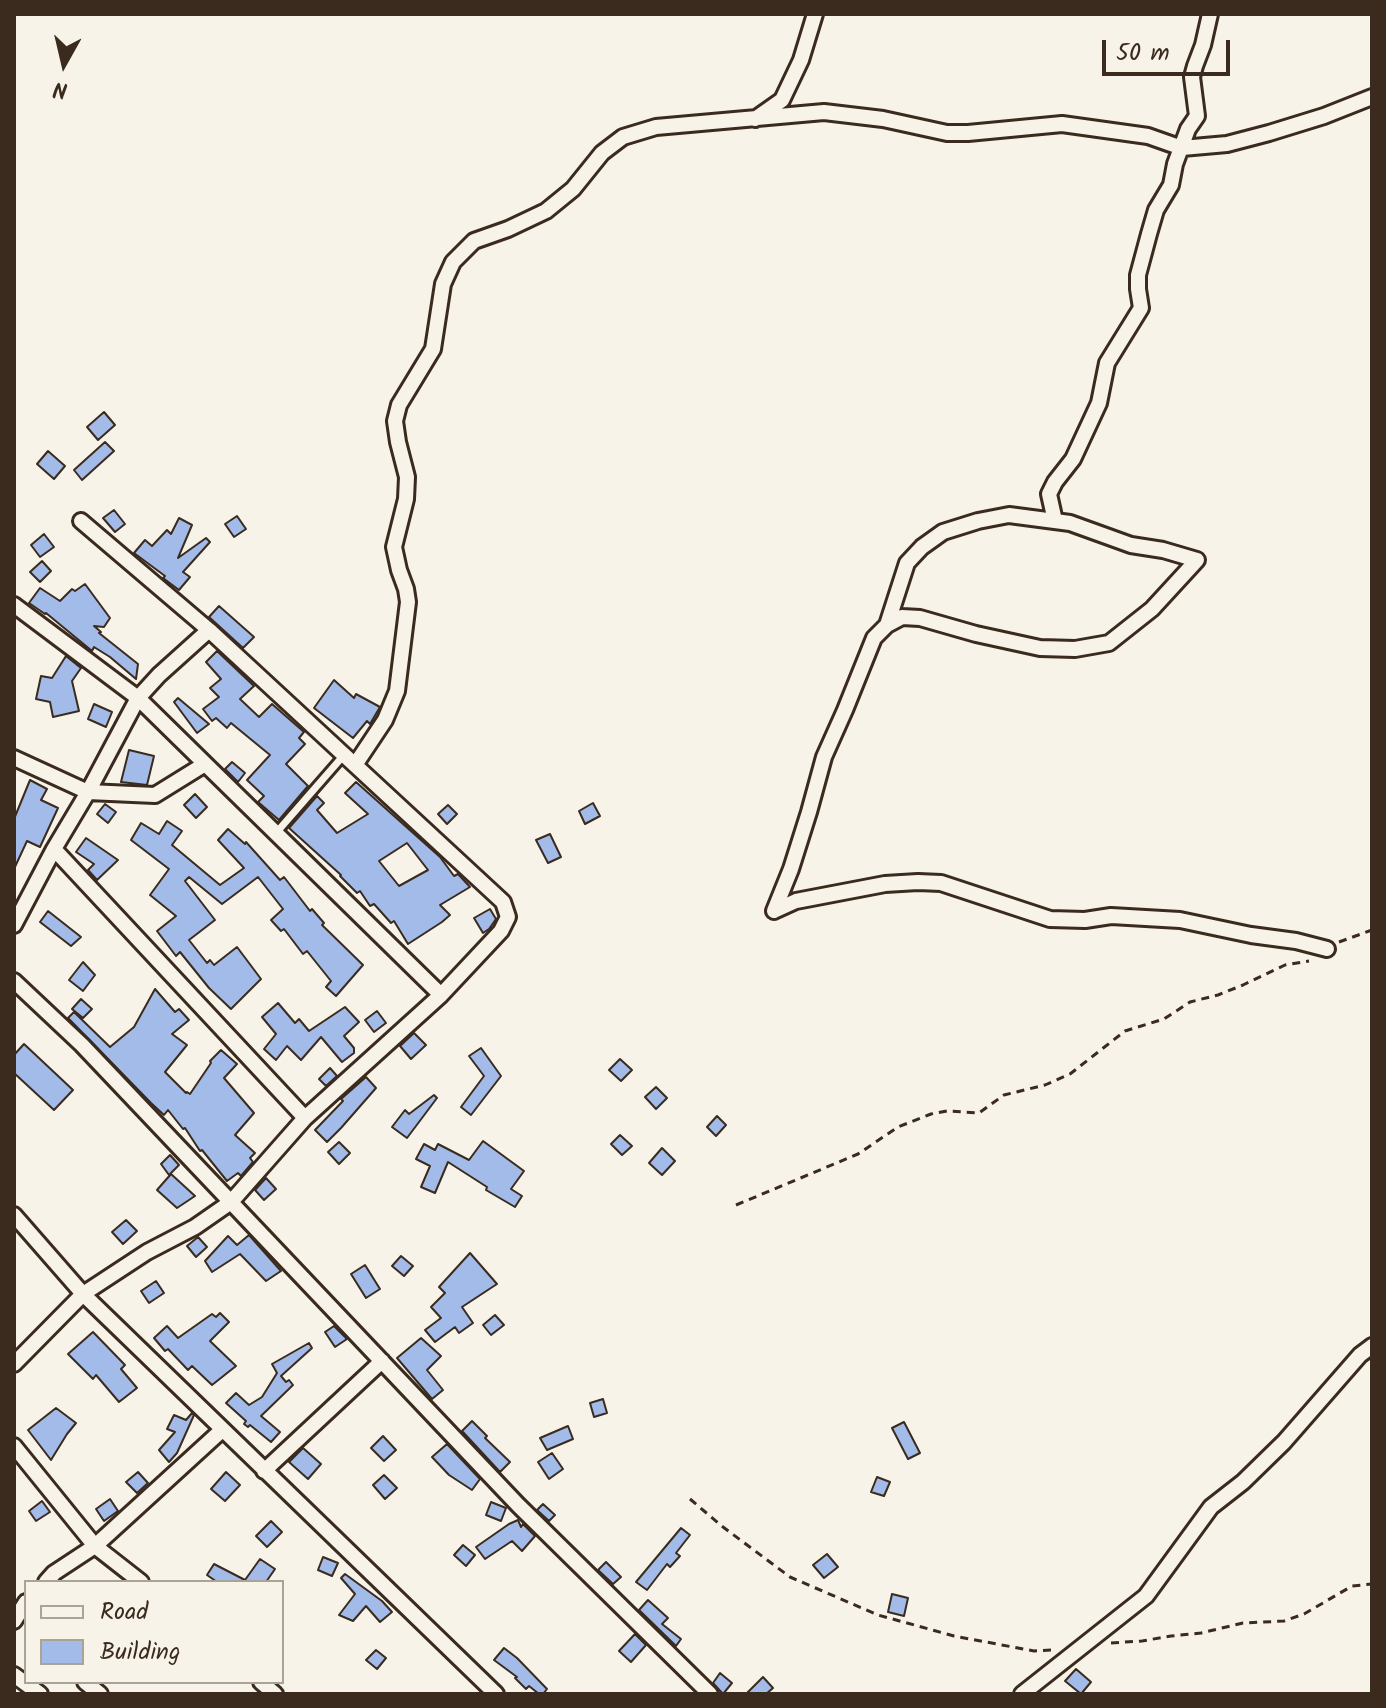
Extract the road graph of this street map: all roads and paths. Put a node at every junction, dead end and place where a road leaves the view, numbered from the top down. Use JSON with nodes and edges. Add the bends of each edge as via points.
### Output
{"nodes":[{"id":1,"x":815,"y":14,"type":"edge"},
{"id":2,"x":1210,"y":14,"type":"edge"},
{"id":3,"x":1372,"y":97,"type":"edge"},
{"id":4,"x":755,"y":119,"type":"junction"},
{"id":5,"x":1182,"y":148,"type":"junction"},
{"id":6,"x":81,"y":521,"type":"dead end"},
{"id":7,"x":1055,"y":521,"type":"junction"},
{"id":8,"x":14,"y":605,"type":"edge"},
{"id":9,"x":887,"y":625,"type":"junction"},
{"id":10,"x":209,"y":630,"type":"junction"},
{"id":11,"x":138,"y":698,"type":"junction"},
{"id":12,"x":344,"y":755,"type":"junction"},
{"id":13,"x":14,"y":758,"type":"edge"},
{"id":14,"x":205,"y":764,"type":"junction"},
{"id":15,"x":355,"y":765,"type":"junction"},
{"id":16,"x":88,"y":792,"type":"junction"},
{"id":17,"x":276,"y":833,"type":"junction"},
{"id":18,"x":54,"y":849,"type":"junction"},
{"id":19,"x":14,"y":925,"type":"edge"},
{"id":20,"x":1372,"y":930,"type":"edge"},
{"id":21,"x":1327,"y":949,"type":"junction"},
{"id":22,"x":14,"y":981,"type":"edge"},
{"id":23,"x":441,"y":995,"type":"junction"},
{"id":24,"x":305,"y":1118,"type":"junction"},
{"id":25,"x":231,"y":1202,"type":"junction"},
{"id":26,"x":736,"y":1205,"type":"dead end"},
{"id":27,"x":14,"y":1215,"type":"edge"},
{"id":28,"x":83,"y":1294,"type":"junction"},
{"id":29,"x":1372,"y":1346,"type":"edge"},
{"id":30,"x":382,"y":1361,"type":"junction"},
{"id":31,"x":14,"y":1364,"type":"edge"},
{"id":32,"x":222,"y":1430,"type":"junction"},
{"id":33,"x":14,"y":1446,"type":"edge"},
{"id":34,"x":264,"y":1471,"type":"junction"},
{"id":35,"x":690,"y":1499,"type":"dead end"},
{"id":36,"x":95,"y":1546,"type":"junction"},
{"id":37,"x":48,"y":1580,"type":"edge"},
{"id":38,"x":136,"y":1580,"type":"edge"},
{"id":39,"x":1372,"y":1584,"type":"edge"},
{"id":40,"x":1082,"y":1646,"type":"junction"},
{"id":41,"x":496,"y":1694,"type":"edge"},
{"id":42,"x":710,"y":1694,"type":"edge"},
{"id":43,"x":1022,"y":1694,"type":"edge"}],
"edges":[{"from":1,"to":4,"type":"street","via":[[782,100]]},
{"from":2,"to":5,"type":"street","via":[[1192,77],[1197,116]]},
{"from":3,"to":5,"type":"street","via":[[1269,133]]},
{"from":4,"to":5,"type":"street","via":[[824,112],[947,133],[1062,124],[1148,136]]},
{"from":4,"to":15,"type":"street","via":[[656,127],[623,137],[546,211],[474,241],[453,262],[443,284],[433,349],[395,421],[407,477],[394,547],[408,602],[397,691]]},
{"from":5,"to":7,"type":"street","via":[[1171,185],[1156,210],[1138,275],[1141,308],[1107,363],[1099,403],[1073,459],[1049,494]]},
{"from":6,"to":10,"type":"street"},
{"from":7,"to":9,"type":"street","via":[[1009,515],[943,532],[907,563]]},
{"from":7,"to":9,"type":"street","via":[[1197,560],[1152,609],[1109,643],[1040,648],[920,618],[902,617]]},
{"from":8,"to":11,"type":"street"},
{"from":9,"to":21,"type":"street","via":[[874,638],[824,757],[774,911],[796,901],[885,884],[941,883],[1050,919],[1180,920]]},
{"from":10,"to":11,"type":"street"},
{"from":10,"to":12,"type":"street"},
{"from":11,"to":14,"type":"street"},
{"from":11,"to":16,"type":"street"},
{"from":12,"to":15,"type":"street"},
{"from":12,"to":17,"type":"lane"},
{"from":13,"to":16,"type":"street"},
{"from":14,"to":16,"type":"street","via":[[155,795]]},
{"from":14,"to":17,"type":"street"},
{"from":15,"to":23,"type":"street","via":[[503,902],[508,917],[501,931]]},
{"from":16,"to":18,"type":"street"},
{"from":17,"to":23,"type":"street"},
{"from":18,"to":19,"type":"street"},
{"from":18,"to":24,"type":"street"},
{"from":20,"to":21,"type":"path"},
{"from":21,"to":26,"type":"path","via":[[1307,962],[1285,965],[1125,1031],[1070,1074],[1045,1085],[1004,1095],[979,1113],[931,1114],[898,1127],[858,1154]]},
{"from":22,"to":25,"type":"street"},
{"from":23,"to":24,"type":"street"},
{"from":24,"to":25,"type":"street"},
{"from":25,"to":28,"type":"street"},
{"from":25,"to":30,"type":"street"},
{"from":27,"to":28,"type":"street"},
{"from":28,"to":31,"type":"street"},
{"from":28,"to":32,"type":"street"},
{"from":29,"to":40,"type":"street","via":[[1284,1442],[1211,1507],[1146,1596]]},
{"from":30,"to":34,"type":"street"},
{"from":30,"to":42,"type":"street","via":[[518,1505]]},
{"from":32,"to":34,"type":"street"},
{"from":32,"to":36,"type":"street"},
{"from":33,"to":36,"type":"street"},
{"from":34,"to":41,"type":"street"},
{"from":35,"to":40,"type":"path","via":[[790,1577],[878,1615],[1034,1651]]},
{"from":36,"to":37,"type":"street"},
{"from":36,"to":38,"type":"street"},
{"from":39,"to":40,"type":"path","via":[[1352,1586],[1284,1621]]},
{"from":40,"to":43,"type":"street"}]}
